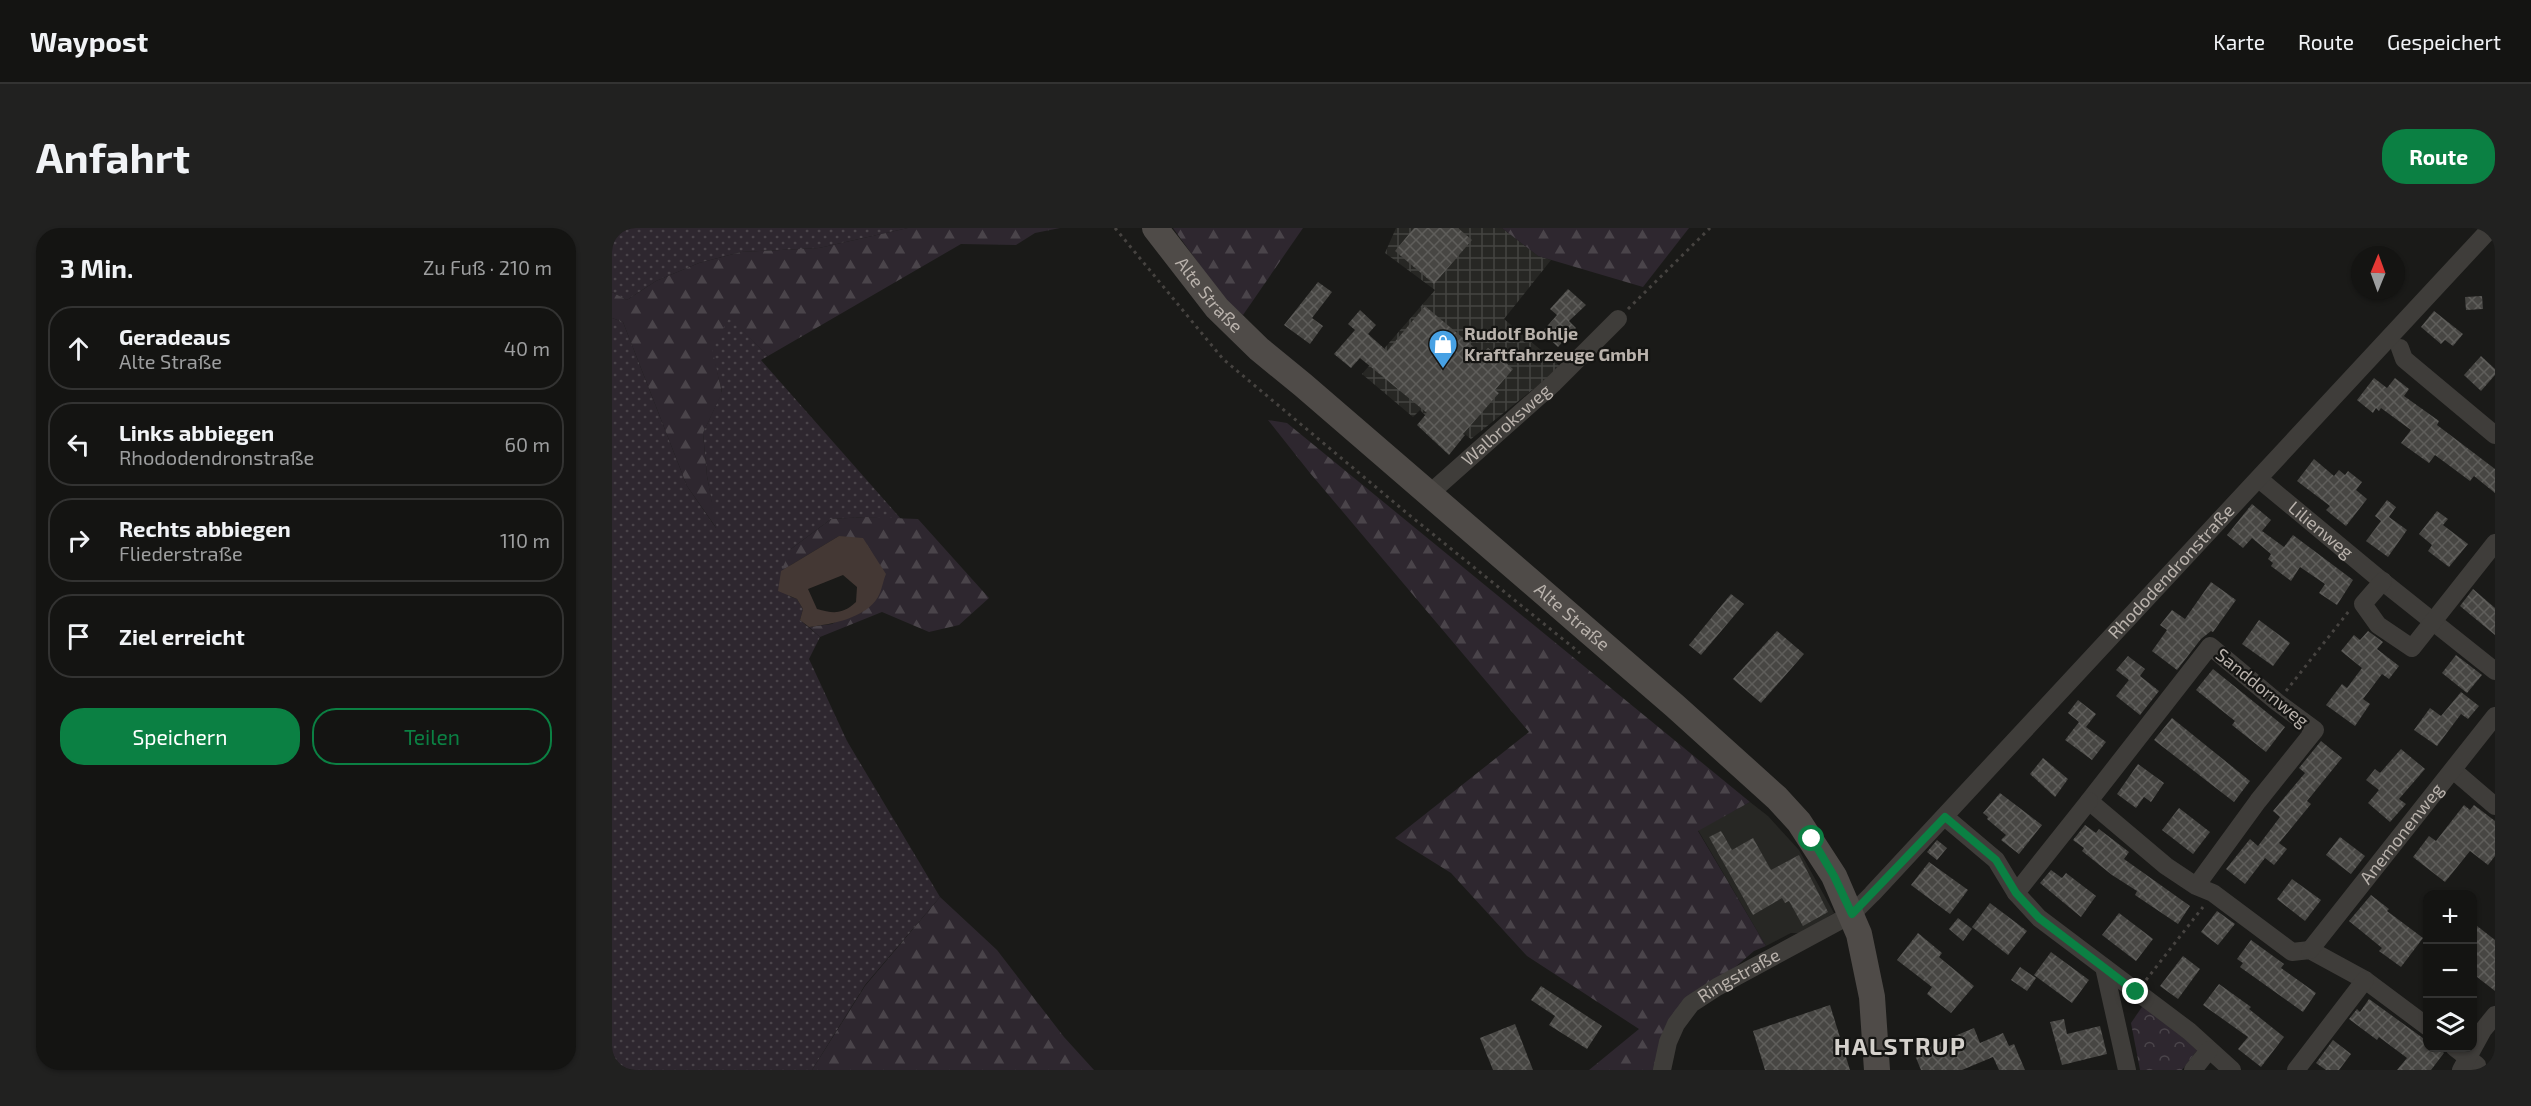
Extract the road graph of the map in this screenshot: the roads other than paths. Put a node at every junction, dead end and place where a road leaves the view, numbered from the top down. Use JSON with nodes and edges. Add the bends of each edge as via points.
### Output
{"nodes":[{"id":1,"x":1155,"y":228,"type":"edge"},
{"id":2,"x":2491,"y":228,"type":"edge"},
{"id":3,"x":1618,"y":319,"type":"road end"},
{"id":4,"x":2400,"y":348,"type":"dead end"},
{"id":5,"x":2494,"y":433,"type":"edge"},
{"id":6,"x":2259,"y":479,"type":"junction"},
{"id":7,"x":1428,"y":495,"type":"junction"},
{"id":8,"x":2495,"y":543,"type":"edge"},
{"id":9,"x":2383,"y":581,"type":"junction"},
{"id":10,"x":2433,"y":621,"type":"junction"},
{"id":11,"x":2495,"y":671,"type":"edge"},
{"id":12,"x":2495,"y":716,"type":"edge"},
{"id":13,"x":2453,"y":770,"type":"junction"},
{"id":14,"x":2089,"y":801,"type":"junction"},
{"id":15,"x":2495,"y":806,"type":"edge"},
{"id":16,"x":1945,"y":817,"type":"junction"},
{"id":17,"x":2196,"y":886,"type":"junction"},
{"id":18,"x":2016,"y":893,"type":"junction"},
{"id":19,"x":1852,"y":914,"type":"junction"},
{"id":20,"x":2310,"y":950,"type":"junction"},
{"id":21,"x":2104,"y":967,"type":"junction"},
{"id":22,"x":2365,"y":980,"type":"junction"},
{"id":23,"x":2495,"y":1016,"type":"edge"},
{"id":24,"x":2423,"y":1024,"type":"edge"},
{"id":25,"x":2209,"y":1050,"type":"junction"},
{"id":26,"x":2465,"y":1060,"type":"edge"},
{"id":27,"x":1662,"y":1070,"type":"edge"},
{"id":28,"x":1877,"y":1070,"type":"edge"},
{"id":29,"x":2127,"y":1070,"type":"edge"},
{"id":30,"x":2193,"y":1070,"type":"edge"},
{"id":31,"x":2232,"y":1070,"type":"edge"},
{"id":32,"x":2296,"y":1070,"type":"edge"}],
"edges":[{"from":1,"to":7,"type":"street","name":"Alte Straße","via":[[1217,308]]},
{"from":2,"to":6,"type":"street","name":"Rhododendronstraße"},
{"from":3,"to":7,"type":"street","name":"Walbroksweg","via":[[1554,383]]},
{"from":4,"to":5,"type":"street","via":[[2404,359]]},
{"from":6,"to":9,"type":"street","name":"Lilienweg"},
{"from":6,"to":16,"type":"street","name":"Rhododendronstraße"},
{"from":7,"to":19,"type":"street","name":"Alte Straße","via":[[1777,798],[1820,853]]},
{"from":8,"to":10,"type":"street"},
{"from":9,"to":10,"type":"street","name":"Lilienweg"},
{"from":9,"to":10,"type":"street","via":[[2363,604],[2378,625],[2412,648]]},
{"from":10,"to":11,"type":"street"},
{"from":12,"to":13,"type":"street","name":"Anemonenweg"},
{"from":13,"to":15,"type":"street"},
{"from":13,"to":20,"type":"street","name":"Anemonenweg"},
{"from":14,"to":17,"type":"street","via":[[2166,866]]},
{"from":14,"to":17,"type":"street","name":"Sanddornweg","via":[[2210,646],[2315,730]]},
{"from":14,"to":18,"type":"street","name":"Sanddornweg"},
{"from":16,"to":18,"type":"street","via":[[1996,860]]},
{"from":16,"to":19,"type":"street","name":"Rhododendronstraße"},
{"from":17,"to":20,"type":"street","via":[[2213,893],[2292,952]]},
{"from":18,"to":21,"type":"street","via":[[2039,918]]},
{"from":19,"to":27,"type":"street","name":"Ringstraße","via":[[1691,1004],[1668,1042]]},
{"from":19,"to":28,"type":"street","name":"Alte Straße","via":[[1869,977]]},
{"from":20,"to":22,"type":"street"},
{"from":21,"to":25,"type":"street"},
{"from":21,"to":29,"type":"street"},
{"from":22,"to":24,"type":"street"},
{"from":22,"to":32,"type":"street"},
{"from":23,"to":26,"type":"street"},
{"from":25,"to":30,"type":"street"},
{"from":25,"to":31,"type":"street"}]}
